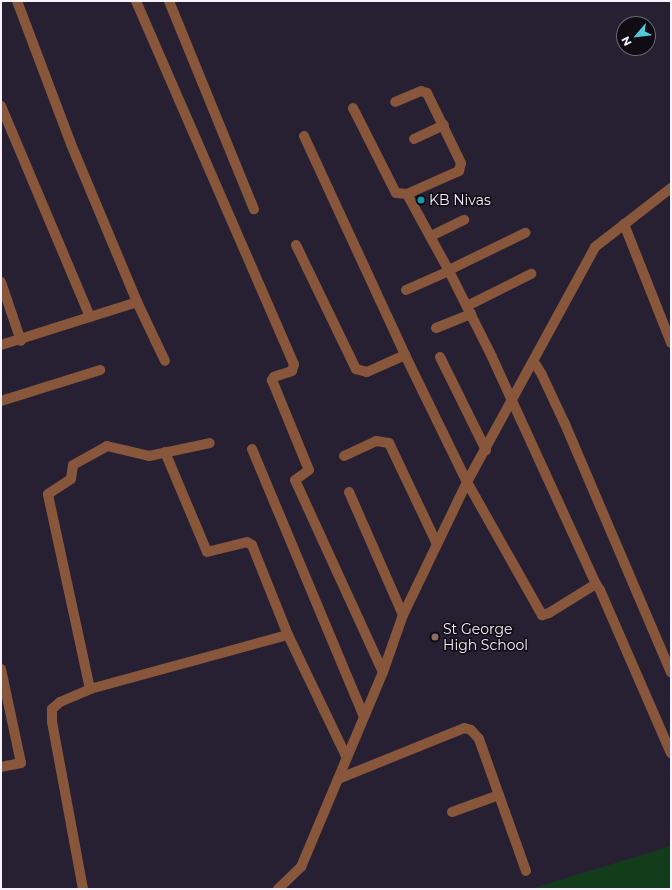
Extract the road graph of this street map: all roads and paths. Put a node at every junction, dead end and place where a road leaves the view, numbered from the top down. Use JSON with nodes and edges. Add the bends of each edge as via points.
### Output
{"nodes":[{"id":1,"x":17,"y":1,"type":"edge"},
{"id":2,"x":136,"y":1,"type":"edge"},
{"id":3,"x":169,"y":1,"type":"edge"},
{"id":4,"x":395,"y":102,"type":"dead end"},
{"id":5,"x":1,"y":106,"type":"edge"},
{"id":6,"x":353,"y":108,"type":"dead end"},
{"id":7,"x":444,"y":125,"type":"junction"},
{"id":8,"x":304,"y":136,"type":"dead end"},
{"id":9,"x":414,"y":139,"type":"dead end"},
{"id":10,"x":671,"y":188,"type":"edge"},
{"id":11,"x":407,"y":194,"type":"junction"},
{"id":12,"x":254,"y":209,"type":"dead end"},
{"id":13,"x":464,"y":220,"type":"dead end"},
{"id":14,"x":624,"y":224,"type":"junction"},
{"id":15,"x":525,"y":234,"type":"dead end"},
{"id":16,"x":430,"y":236,"type":"junction"},
{"id":17,"x":296,"y":245,"type":"dead end"},
{"id":18,"x":449,"y":271,"type":"junction"},
{"id":19,"x":531,"y":274,"type":"dead end"},
{"id":20,"x":1,"y":282,"type":"edge"},
{"id":21,"x":406,"y":290,"type":"dead end"},
{"id":22,"x":137,"y":302,"type":"junction"},
{"id":23,"x":469,"y":310,"type":"junction"},
{"id":24,"x":90,"y":317,"type":"junction"},
{"id":25,"x":436,"y":328,"type":"dead end"},
{"id":26,"x":20,"y":341,"type":"junction"},
{"id":27,"x":671,"y":343,"type":"edge"},
{"id":28,"x":1,"y":345,"type":"edge"},
{"id":29,"x":405,"y":355,"type":"junction"},
{"id":30,"x":440,"y":356,"type":"dead end"},
{"id":31,"x":165,"y":361,"type":"dead end"},
{"id":32,"x":534,"y":362,"type":"junction"},
{"id":33,"x":100,"y":370,"type":"dead end"},
{"id":34,"x":1,"y":401,"type":"edge"},
{"id":35,"x":512,"y":402,"type":"junction"},
{"id":36,"x":210,"y":443,"type":"dead end"},
{"id":37,"x":252,"y":449,"type":"dead end"},
{"id":38,"x":486,"y":450,"type":"junction"},
{"id":39,"x":165,"y":452,"type":"junction"},
{"id":40,"x":344,"y":456,"type":"dead end"},
{"id":41,"x":467,"y":482,"type":"junction"},
{"id":42,"x":349,"y":492,"type":"dead end"},
{"id":43,"x":437,"y":544,"type":"junction"},
{"id":44,"x":596,"y":584,"type":"junction"},
{"id":45,"x":403,"y":615,"type":"junction"},
{"id":46,"x":288,"y":635,"type":"junction"},
{"id":47,"x":1,"y":669,"type":"edge"},
{"id":48,"x":383,"y":672,"type":"junction"},
{"id":49,"x":671,"y":672,"type":"edge"},
{"id":50,"x":90,"y":689,"type":"junction"},
{"id":51,"x":5,"y":704,"type":"edge"},
{"id":52,"x":364,"y":717,"type":"junction"},
{"id":53,"x":671,"y":753,"type":"edge"},
{"id":54,"x":347,"y":758,"type":"junction"},
{"id":55,"x":1,"y":767,"type":"edge"},
{"id":56,"x":338,"y":779,"type":"junction"},
{"id":57,"x":499,"y":795,"type":"junction"},
{"id":58,"x":452,"y":812,"type":"dead end"},
{"id":59,"x":526,"y":871,"type":"dead end"},
{"id":60,"x":83,"y":889,"type":"edge"},
{"id":61,"x":278,"y":889,"type":"edge"}],
"edges":[{"from":1,"to":22,"type":"street","via":[[71,144]]},
{"from":2,"to":48,"type":"street","via":[[294,364],[292,371],[272,380],[309,470],[295,480]]},
{"from":3,"to":12,"type":"street"},
{"from":4,"to":7,"type":"street","via":[[421,91],[427,93]]},
{"from":5,"to":24,"type":"street"},
{"from":6,"to":11,"type":"street","via":[[391,186],[396,193]]},
{"from":7,"to":9,"type":"street"},
{"from":7,"to":11,"type":"street","via":[[461,163],[459,171]]},
{"from":8,"to":29,"type":"street"},
{"from":10,"to":14,"type":"street"},
{"from":11,"to":16,"type":"street"},
{"from":13,"to":16,"type":"street"},
{"from":14,"to":27,"type":"street"},
{"from":14,"to":32,"type":"street","via":[[595,247]]},
{"from":15,"to":18,"type":"street"},
{"from":16,"to":18,"type":"street"},
{"from":17,"to":29,"type":"street","via":[[356,369],[367,372]]},
{"from":18,"to":21,"type":"street"},
{"from":18,"to":23,"type":"street"},
{"from":19,"to":23,"type":"street"},
{"from":20,"to":26,"type":"street"},
{"from":22,"to":24,"type":"street"},
{"from":22,"to":31,"type":"street"},
{"from":23,"to":25,"type":"street"},
{"from":23,"to":35,"type":"street"},
{"from":24,"to":26,"type":"street"},
{"from":26,"to":28,"type":"street"},
{"from":29,"to":41,"type":"street"},
{"from":30,"to":38,"type":"street"},
{"from":32,"to":35,"type":"street"},
{"from":32,"to":49,"type":"street","via":[[565,424]]},
{"from":33,"to":34,"type":"street"},
{"from":35,"to":38,"type":"street"},
{"from":35,"to":44,"type":"street"},
{"from":36,"to":39,"type":"street"},
{"from":37,"to":52,"type":"street"},
{"from":38,"to":41,"type":"street"},
{"from":39,"to":46,"type":"street","via":[[207,552],[247,542],[252,545]]},
{"from":39,"to":50,"type":"street","via":[[145,456],[107,446],[73,465],[71,479],[48,494]]},
{"from":40,"to":43,"type":"street","via":[[376,441],[389,443]]},
{"from":41,"to":43,"type":"street"},
{"from":41,"to":44,"type":"street","via":[[542,615]]},
{"from":42,"to":45,"type":"street"},
{"from":43,"to":45,"type":"street"},
{"from":44,"to":53,"type":"street"},
{"from":45,"to":48,"type":"street"},
{"from":46,"to":50,"type":"street"},
{"from":46,"to":54,"type":"street"},
{"from":47,"to":51,"type":"street"},
{"from":48,"to":52,"type":"street"},
{"from":50,"to":60,"type":"street","via":[[60,702],[52,709],[52,722]]},
{"from":51,"to":55,"type":"street","via":[[21,763]]},
{"from":52,"to":54,"type":"street"},
{"from":54,"to":56,"type":"street"},
{"from":56,"to":57,"type":"street","via":[[464,728],[471,730],[479,739]]},
{"from":56,"to":61,"type":"street","via":[[301,867]]},
{"from":57,"to":58,"type":"street"},
{"from":57,"to":59,"type":"street"}]}
